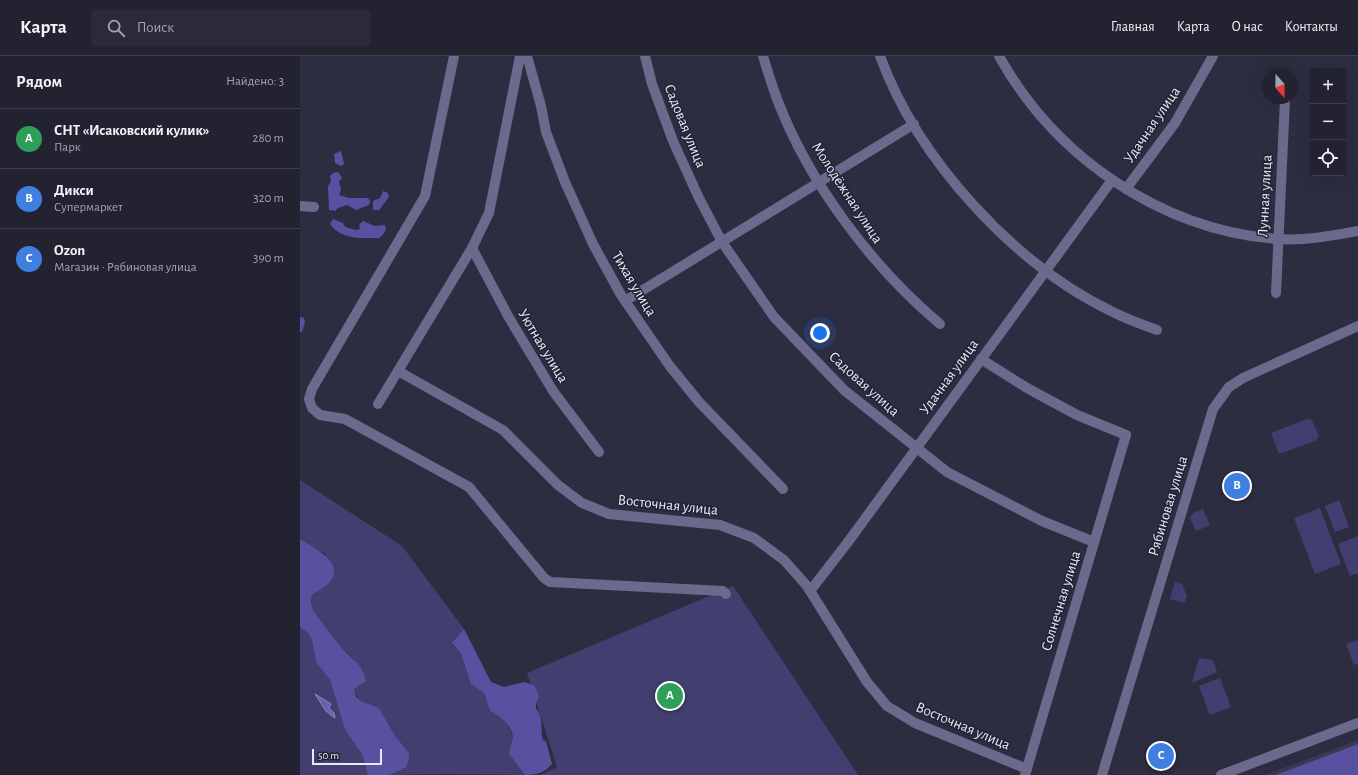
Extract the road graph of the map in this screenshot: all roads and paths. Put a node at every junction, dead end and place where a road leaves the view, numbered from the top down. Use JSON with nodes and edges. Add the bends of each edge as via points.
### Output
{"nodes":[{"id":1,"x":454,"y":56,"type":"edge"},
{"id":2,"x":520,"y":56,"type":"edge"},
{"id":3,"x":526,"y":56,"type":"edge"},
{"id":4,"x":645,"y":56,"type":"edge"},
{"id":5,"x":763,"y":56,"type":"edge"},
{"id":6,"x":880,"y":56,"type":"edge"},
{"id":7,"x":999,"y":56,"type":"edge"},
{"id":8,"x":1213,"y":56,"type":"edge"},
{"id":9,"x":1285,"y":104,"type":"edge"},
{"id":10,"x":914,"y":124,"type":"junction"},
{"id":11,"x":1112,"y":180,"type":"junction"},
{"id":12,"x":819,"y":183,"type":"junction"},
{"id":13,"x":1126,"y":189,"type":"junction"},
{"id":14,"x":300,"y":206,"type":"edge"},
{"id":15,"x":314,"y":207,"type":"dead end"},
{"id":16,"x":1358,"y":231,"type":"edge"},
{"id":17,"x":1278,"y":239,"type":"junction"},
{"id":18,"x":722,"y":242,"type":"junction"},
{"id":19,"x":472,"y":248,"type":"junction"},
{"id":20,"x":1046,"y":271,"type":"junction"},
{"id":21,"x":1276,"y":293,"type":"dead end"},
{"id":22,"x":625,"y":301,"type":"junction"},
{"id":23,"x":940,"y":324,"type":"dead end"},
{"id":24,"x":1358,"y":326,"type":"edge"},
{"id":25,"x":1157,"y":330,"type":"dead end"},
{"id":26,"x":981,"y":358,"type":"junction"},
{"id":27,"x":398,"y":371,"type":"junction"},
{"id":28,"x":378,"y":404,"type":"dead end"},
{"id":29,"x":916,"y":449,"type":"junction"},
{"id":30,"x":599,"y":452,"type":"dead end"},
{"id":31,"x":783,"y":489,"type":"dead end"},
{"id":32,"x":1094,"y":542,"type":"junction"},
{"id":33,"x":810,"y":591,"type":"junction"},
{"id":34,"x":726,"y":594,"type":"dead end"},
{"id":35,"x":1358,"y":723,"type":"edge"},
{"id":36,"x":1026,"y":772,"type":"edge"},
{"id":37,"x":1102,"y":775,"type":"edge"},
{"id":38,"x":1221,"y":775,"type":"edge"}],
"edges":[{"from":1,"to":34,"type":"street","via":[[426,196],[312,390],[309,399],[312,408],[320,415],[345,419],[469,487],[550,582],[723,591]]},
{"from":2,"to":19,"type":"street","via":[[489,213]]},
{"from":3,"to":22,"type":"street","name":"Тихая улица","via":[[546,132],[565,182],[593,244]]},
{"from":4,"to":18,"type":"street","name":"Садовая улица","via":[[652,84],[673,141]]},
{"from":5,"to":12,"type":"street","name":"Молодёжная улица","via":[[777,100]]},
{"from":6,"to":10,"type":"street","via":[[902,105]]},
{"from":7,"to":11,"type":"street","via":[[1019,88],[1054,130]]},
{"from":8,"to":13,"type":"street","name":"Удачная улица","via":[[1175,123]]},
{"from":9,"to":17,"type":"street","name":"Лунная улица"},
{"from":10,"to":12,"type":"street"},
{"from":10,"to":20,"type":"street","via":[[961,190],[997,229]]},
{"from":11,"to":13,"type":"street"},
{"from":11,"to":20,"type":"street","name":"Удачная улица"},
{"from":12,"to":18,"type":"street"},
{"from":12,"to":23,"type":"street","name":"Молодёжная улица","via":[[871,257]]},
{"from":13,"to":17,"type":"street","via":[[1184,218],[1221,230]]},
{"from":14,"to":15,"type":"street"},
{"from":16,"to":17,"type":"street","via":[[1325,238]]},
{"from":17,"to":21,"type":"street","name":"Лунная улица"},
{"from":18,"to":22,"type":"street"},
{"from":18,"to":29,"type":"street","name":"Садовая улица","via":[[774,317],[844,390]]},
{"from":19,"to":27,"type":"street"},
{"from":19,"to":30,"type":"street","name":"Уютная улица","via":[[508,316],[553,391]]},
{"from":20,"to":25,"type":"street","via":[[1115,313]]},
{"from":20,"to":26,"type":"street","name":"Удачная улица"},
{"from":22,"to":31,"type":"street","name":"Тихая улица","via":[[669,365],[699,402]]},
{"from":24,"to":37,"type":"street","name":"Рябиновая улица","via":[[1243,378],[1229,387],[1213,409]]},
{"from":26,"to":29,"type":"street","name":"Удачная улица"},
{"from":26,"to":32,"type":"street","name":"Солнечная улица","via":[[1027,388],[1077,415],[1126,435]]},
{"from":27,"to":28,"type":"street"},
{"from":27,"to":33,"type":"street","name":"Восточная улица","via":[[503,430],[558,485],[582,503],[609,514],[720,525],[754,538],[784,560]]},
{"from":29,"to":32,"type":"street","name":"Садовая улица","via":[[947,472],[992,496],[1042,522]]},
{"from":29,"to":33,"type":"street","name":"Удачная улица"},
{"from":32,"to":36,"type":"street","name":"Солнечная улица"},
{"from":33,"to":36,"type":"street","name":"Восточная улица","via":[[867,682],[887,706],[915,723]]},
{"from":35,"to":38,"type":"street"}]}
